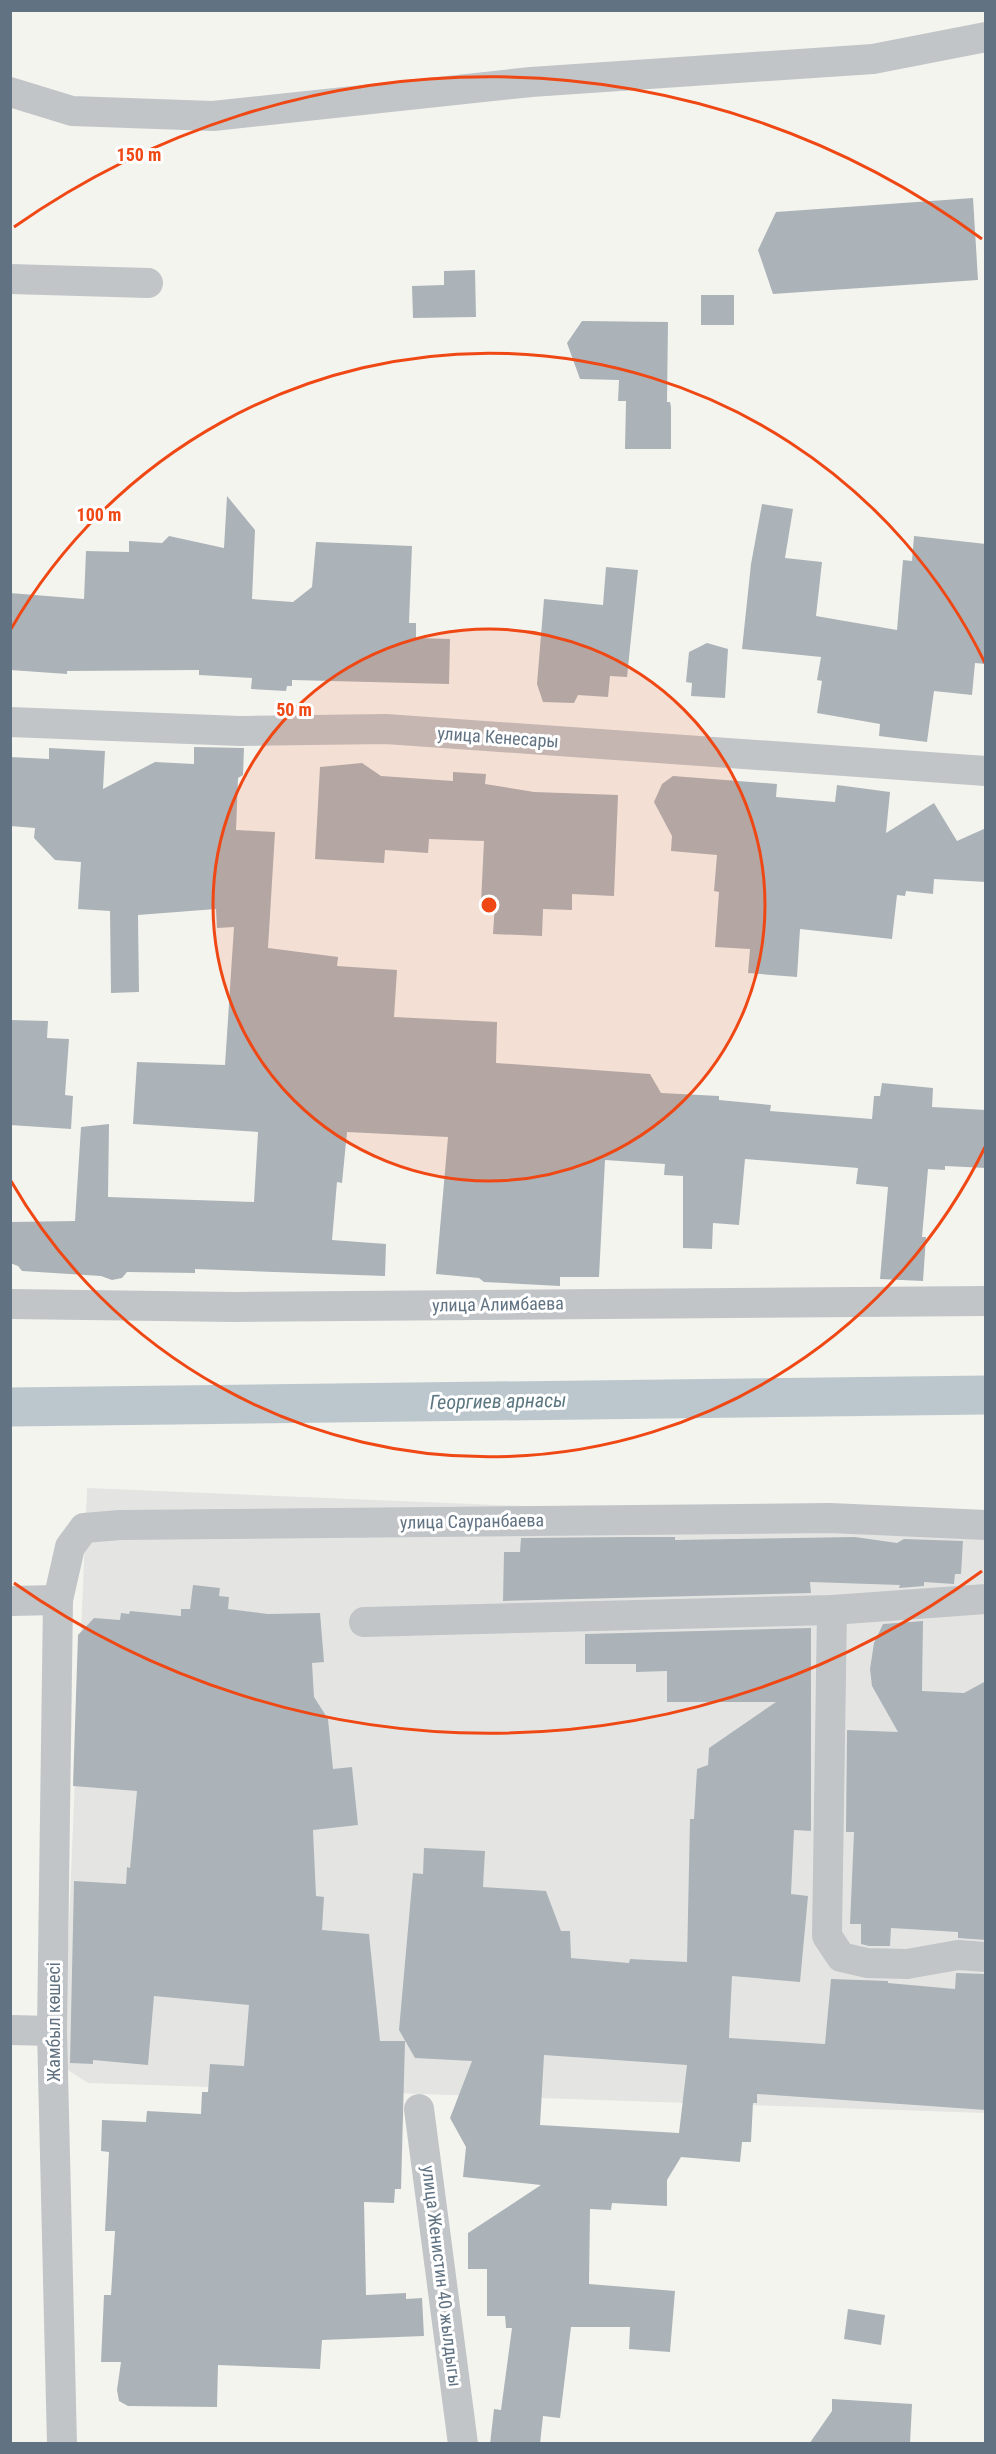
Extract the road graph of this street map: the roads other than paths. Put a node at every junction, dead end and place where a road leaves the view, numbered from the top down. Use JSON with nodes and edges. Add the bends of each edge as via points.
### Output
{"nodes":[{"id":1,"x":986,"y":37,"type":"edge"},
{"id":2,"x":10,"y":93,"type":"edge"},
{"id":3,"x":10,"y":279,"type":"edge"},
{"id":4,"x":148,"y":283,"type":"dead end"},
{"id":5,"x":10,"y":723,"type":"edge"},
{"id":6,"x":986,"y":771,"type":"edge"},
{"id":7,"x":986,"y":1301,"type":"edge"},
{"id":8,"x":10,"y":1304,"type":"edge"},
{"id":9,"x":986,"y":1525,"type":"edge"},
{"id":10,"x":986,"y":1599,"type":"edge"},
{"id":11,"x":58,"y":1600,"type":"junction"},
{"id":12,"x":10,"y":1601,"type":"edge"},
{"id":13,"x":832,"y":1610,"type":"junction"},
{"id":14,"x":364,"y":1622,"type":"dead end"},
{"id":15,"x":986,"y":1957,"type":"edge"},
{"id":16,"x":10,"y":2030,"type":"edge"},
{"id":17,"x":52,"y":2031,"type":"junction"},
{"id":18,"x":419,"y":2109,"type":"dead end"},
{"id":19,"x":62,"y":2444,"type":"edge"},
{"id":20,"x":463,"y":2444,"type":"edge"}],
"edges":[{"from":1,"to":2,"type":"street","via":[[873,58],[531,82],[213,116],[72,111]]},
{"from":3,"to":4,"type":"street"},
{"from":5,"to":6,"type":"street","name":"улица Кенесары","via":[[240,731],[386,729]]},
{"from":7,"to":8,"type":"street","name":"улица Алимбаева","via":[[236,1307]]},
{"from":9,"to":11,"type":"street","name":"улица Сауранбаева","via":[[830,1518],[120,1525],[84,1528],[70,1547]]},
{"from":10,"to":13,"type":"street"},
{"from":11,"to":12,"type":"street"},
{"from":11,"to":17,"type":"street","name":"Жамбыл көшесі"},
{"from":13,"to":14,"type":"street"},
{"from":13,"to":15,"type":"street","via":[[827,1936],[841,1956],[867,1963],[907,1964],[958,1955]]},
{"from":16,"to":17,"type":"street"},
{"from":17,"to":19,"type":"street","name":"Жамбыл көшесі"},
{"from":18,"to":20,"type":"street","name":"улица Женистин 40 жылдыгы"}]}
